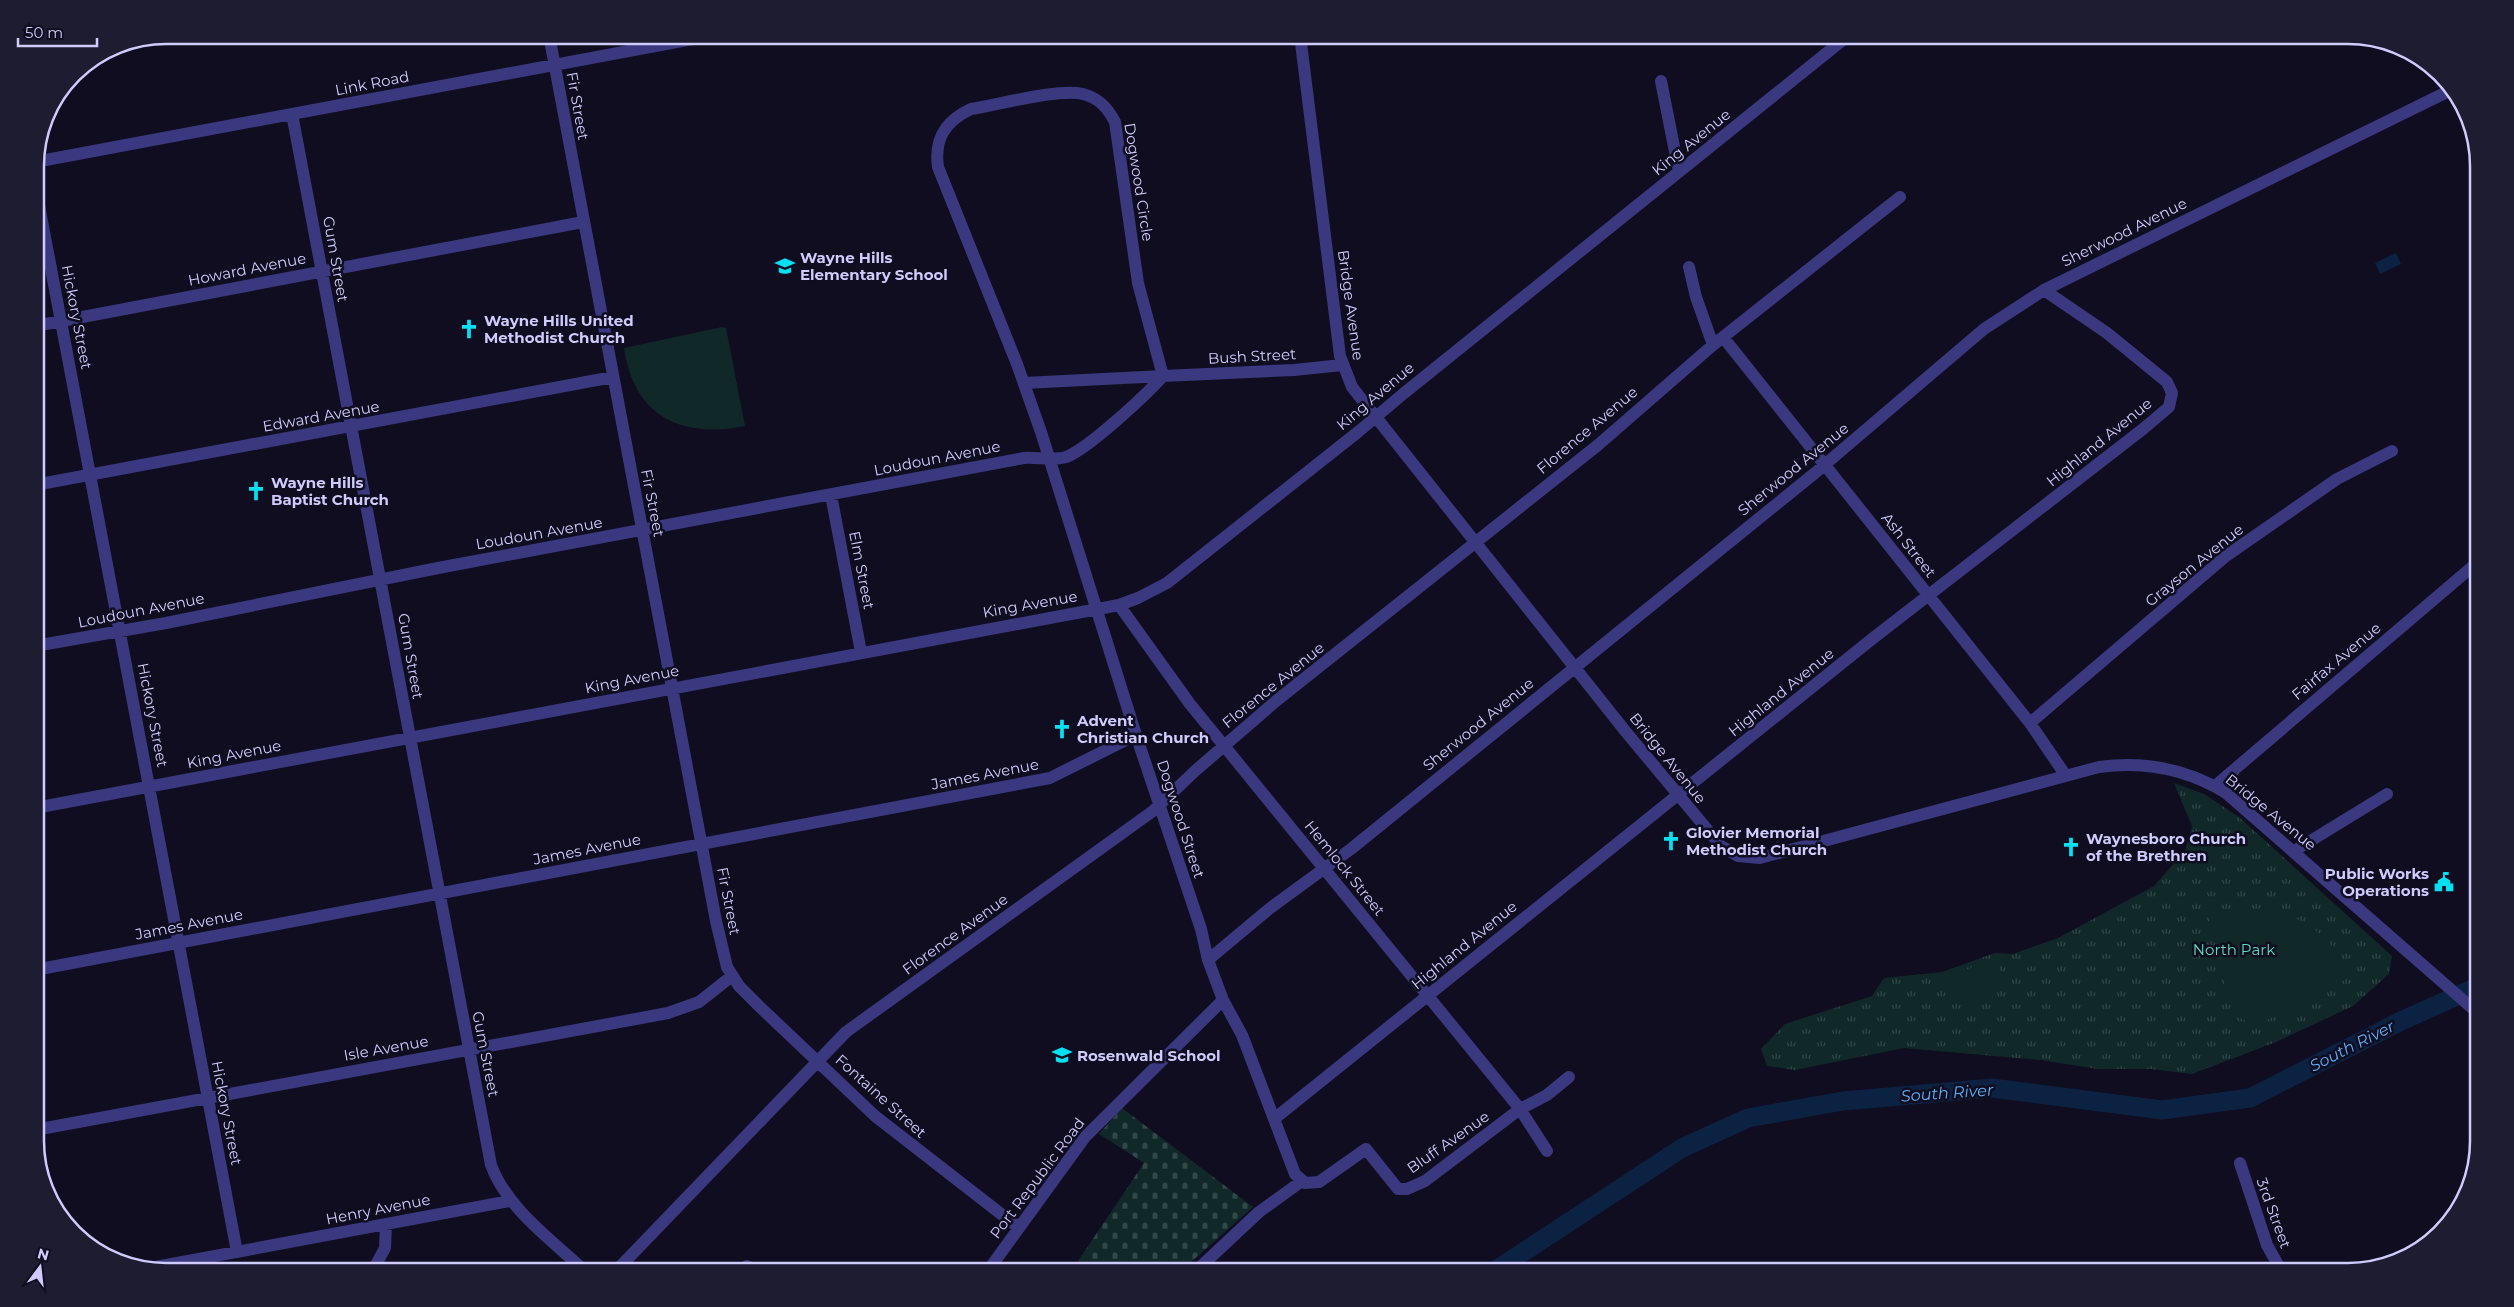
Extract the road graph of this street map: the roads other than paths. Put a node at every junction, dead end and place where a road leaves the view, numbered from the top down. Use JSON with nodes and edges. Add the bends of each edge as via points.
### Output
{"nodes":[{"id":1,"x":550,"y":44,"type":"edge"},
{"id":2,"x":666,"y":44,"type":"edge"},
{"id":3,"x":1301,"y":44,"type":"edge"},
{"id":4,"x":1838,"y":44,"type":"edge"},
{"id":5,"x":554,"y":65,"type":"junction"},
{"id":6,"x":1661,"y":80,"type":"dead end"},
{"id":7,"x":2446,"y":93,"type":"edge"},
{"id":8,"x":292,"y":114,"type":"junction"},
{"id":9,"x":44,"y":160,"type":"edge"},
{"id":10,"x":1679,"y":172,"type":"junction"},
{"id":11,"x":1900,"y":197,"type":"dead end"},
{"id":12,"x":583,"y":222,"type":"junction"},
{"id":13,"x":44,"y":231,"type":"edge"},
{"id":14,"x":1689,"y":267,"type":"dead end"},
{"id":15,"x":322,"y":271,"type":"junction"},
{"id":16,"x":2044,"y":290,"type":"junction"},
{"id":17,"x":61,"y":321,"type":"junction"},
{"id":18,"x":44,"y":324,"type":"edge"},
{"id":19,"x":1723,"y":337,"type":"junction"},
{"id":20,"x":1712,"y":345,"type":"junction"},
{"id":21,"x":1342,"y":365,"type":"junction"},
{"id":22,"x":1163,"y":376,"type":"junction"},
{"id":23,"x":613,"y":377,"type":"junction"},
{"id":24,"x":1024,"y":383,"type":"junction"},
{"id":25,"x":1375,"y":418,"type":"junction"},
{"id":26,"x":350,"y":427,"type":"junction"},
{"id":27,"x":2392,"y":451,"type":"dead end"},
{"id":28,"x":1049,"y":458,"type":"junction"},
{"id":29,"x":1824,"y":465,"type":"junction"},
{"id":30,"x":91,"y":475,"type":"junction"},
{"id":31,"x":44,"y":483,"type":"edge"},
{"id":32,"x":831,"y":495,"type":"junction"},
{"id":33,"x":642,"y":531,"type":"junction"},
{"id":34,"x":1475,"y":542,"type":"junction"},
{"id":35,"x":2470,"y":569,"type":"edge"},
{"id":36,"x":380,"y":580,"type":"junction"},
{"id":37,"x":1929,"y":596,"type":"junction"},
{"id":38,"x":1119,"y":605,"type":"junction"},
{"id":39,"x":1098,"y":608,"type":"junction"},
{"id":40,"x":120,"y":631,"type":"junction"},
{"id":41,"x":44,"y":644,"type":"edge"},
{"id":42,"x":861,"y":652,"type":"junction"},
{"id":43,"x":1575,"y":666,"type":"junction"},
{"id":44,"x":672,"y":688,"type":"junction"},
{"id":45,"x":2030,"y":723,"type":"junction"},
{"id":46,"x":1136,"y":735,"type":"junction"},
{"id":47,"x":409,"y":737,"type":"junction"},
{"id":48,"x":1225,"y":746,"type":"junction"},
{"id":49,"x":2066,"y":776,"type":"junction"},
{"id":50,"x":150,"y":786,"type":"junction"},
{"id":51,"x":2215,"y":786,"type":"junction"},
{"id":52,"x":2387,"y":794,"type":"dead end"},
{"id":53,"x":1678,"y":795,"type":"junction"},
{"id":54,"x":1159,"y":804,"type":"junction"},
{"id":55,"x":44,"y":806,"type":"edge"},
{"id":56,"x":702,"y":845,"type":"junction"},
{"id":57,"x":2294,"y":851,"type":"junction"},
{"id":58,"x":1324,"y":868,"type":"junction"},
{"id":59,"x":439,"y":894,"type":"junction"},
{"id":60,"x":177,"y":943,"type":"junction"},
{"id":61,"x":1208,"y":960,"type":"junction"},
{"id":62,"x":44,"y":968,"type":"edge"},
{"id":63,"x":732,"y":976,"type":"junction"},
{"id":64,"x":1428,"y":996,"type":"junction"},
{"id":65,"x":1223,"y":1000,"type":"junction"},
{"id":66,"x":2470,"y":1006,"type":"edge"},
{"id":67,"x":469,"y":1050,"type":"junction"},
{"id":68,"x":816,"y":1061,"type":"junction"},
{"id":69,"x":1569,"y":1077,"type":"dead end"},
{"id":70,"x":208,"y":1098,"type":"junction"},
{"id":71,"x":1520,"y":1109,"type":"junction"},
{"id":72,"x":1274,"y":1119,"type":"junction"},
{"id":73,"x":44,"y":1128,"type":"edge"},
{"id":74,"x":1547,"y":1151,"type":"dead end"},
{"id":75,"x":2240,"y":1163,"type":"dead end"},
{"id":76,"x":1302,"y":1181,"type":"junction"},
{"id":77,"x":510,"y":1201,"type":"junction"},
{"id":78,"x":386,"y":1224,"type":"junction"},
{"id":79,"x":1019,"y":1228,"type":"junction"},
{"id":80,"x":237,"y":1252,"type":"junction"},
{"id":81,"x":177,"y":1263,"type":"edge"},
{"id":82,"x":377,"y":1263,"type":"edge"},
{"id":83,"x":576,"y":1263,"type":"edge"},
{"id":84,"x":624,"y":1263,"type":"edge"},
{"id":85,"x":994,"y":1263,"type":"edge"},
{"id":86,"x":1205,"y":1263,"type":"edge"},
{"id":87,"x":2277,"y":1263,"type":"edge"}],
"edges":[{"from":1,"to":5,"type":"street","name":"Fir Street"},
{"from":2,"to":5,"type":"street","name":"Link Road"},
{"from":3,"to":21,"type":"street","name":"Bridge Avenue"},
{"from":4,"to":10,"type":"street","name":"King Avenue"},
{"from":5,"to":8,"type":"street","name":"Link Road"},
{"from":5,"to":12,"type":"street","name":"Fir Street"},
{"from":6,"to":10,"type":"street"},
{"from":7,"to":16,"type":"street","name":"Sherwood Avenue"},
{"from":8,"to":9,"type":"street","name":"Link Road"},
{"from":8,"to":15,"type":"street","name":"Gum Street"},
{"from":10,"to":25,"type":"street","name":"King Avenue"},
{"from":11,"to":19,"type":"street","name":"Florence Avenue"},
{"from":12,"to":15,"type":"street","name":"Howard Avenue"},
{"from":12,"to":23,"type":"street","name":"Fir Street"},
{"from":13,"to":17,"type":"street","name":"Hickory Street"},
{"from":14,"to":20,"type":"street"},
{"from":15,"to":17,"type":"street","name":"Howard Avenue"},
{"from":15,"to":26,"type":"street","name":"Gum Street"},
{"from":16,"to":29,"type":"street","name":"Sherwood Avenue","via":[[1984,329]]},
{"from":16,"to":37,"type":"street","name":"Highland Avenue","via":[[2152,368],[2171,387],[2172,400],[2169,407],[2143,429]]},
{"from":17,"to":18,"type":"street","name":"Howard Avenue"},
{"from":17,"to":30,"type":"street","name":"Hickory Street"},
{"from":19,"to":20,"type":"street","name":"Florence Avenue"},
{"from":19,"to":29,"type":"street","name":"Ash Street"},
{"from":20,"to":34,"type":"street","name":"Florence Avenue","via":[[1598,445]]},
{"from":21,"to":22,"type":"street","name":"Bush Street"},
{"from":21,"to":25,"type":"street","name":"Bridge Avenue","via":[[1352,387]]},
{"from":22,"to":24,"type":"street","name":"Bush Street"},
{"from":22,"to":24,"type":"street","name":"Dogwood Circle","via":[[1138,283],[1115,122],[1109,110],[1098,101],[1073,93],[971,110],[951,121],[937,144],[938,167]]},
{"from":22,"to":28,"type":"street","via":[[1149,392],[1078,450],[1063,458]]},
{"from":23,"to":26,"type":"street","name":"Edward Avenue"},
{"from":23,"to":33,"type":"street","name":"Fir Street"},
{"from":24,"to":28,"type":"street","name":"Dogwood Street"},
{"from":25,"to":34,"type":"street","name":"Bridge Avenue"},
{"from":25,"to":38,"type":"street","name":"King Avenue","via":[[1167,583]]},
{"from":26,"to":30,"type":"street","name":"Edward Avenue"},
{"from":26,"to":36,"type":"street","name":"Gum Street"},
{"from":27,"to":45,"type":"street","name":"Grayson Avenue","via":[[2338,479],[2226,556]]},
{"from":28,"to":32,"type":"street","name":"Loudoun Avenue","via":[[1024,458]]},
{"from":28,"to":39,"type":"street","name":"Dogwood Street"},
{"from":29,"to":37,"type":"street","name":"Ash Street"},
{"from":29,"to":43,"type":"street","name":"Sherwood Avenue"},
{"from":30,"to":31,"type":"street","name":"Edward Avenue"},
{"from":30,"to":40,"type":"street","name":"Hickory Street"},
{"from":32,"to":33,"type":"street","name":"Loudoun Avenue"},
{"from":32,"to":42,"type":"street","name":"Elm Street"},
{"from":33,"to":36,"type":"street","name":"Loudoun Avenue"},
{"from":33,"to":44,"type":"street","name":"Fir Street"},
{"from":34,"to":43,"type":"street","name":"Bridge Avenue"},
{"from":34,"to":48,"type":"street","name":"Florence Avenue","via":[[1276,701]]},
{"from":35,"to":51,"type":"street","name":"Fairfax Avenue"},
{"from":36,"to":40,"type":"street","name":"Loudoun Avenue"},
{"from":36,"to":47,"type":"street","name":"Gum Street"},
{"from":37,"to":45,"type":"street","name":"Ash Street"},
{"from":37,"to":53,"type":"street","name":"Highland Avenue"},
{"from":38,"to":39,"type":"street","name":"King Avenue"},
{"from":38,"to":48,"type":"street","name":"Hemlock Street","via":[[1190,704]]},
{"from":39,"to":42,"type":"street","name":"King Avenue"},
{"from":39,"to":46,"type":"street","name":"Dogwood Street"},
{"from":40,"to":41,"type":"street","name":"Loudoun Avenue"},
{"from":40,"to":50,"type":"street","name":"Hickory Street"},
{"from":42,"to":44,"type":"street","name":"King Avenue"},
{"from":43,"to":53,"type":"street","name":"Bridge Avenue"},
{"from":43,"to":58,"type":"street","name":"Sherwood Avenue"},
{"from":44,"to":47,"type":"street","name":"King Avenue"},
{"from":44,"to":56,"type":"street","name":"Fir Street"},
{"from":45,"to":49,"type":"street","name":"Ash Street"},
{"from":46,"to":54,"type":"street","name":"Dogwood Street"},
{"from":46,"to":56,"type":"street","name":"James Avenue","via":[[1050,778]]},
{"from":47,"to":50,"type":"street","name":"King Avenue"},
{"from":47,"to":59,"type":"street","name":"Gum Street"},
{"from":48,"to":54,"type":"street","name":"Florence Avenue"},
{"from":48,"to":58,"type":"street","name":"Hemlock Street"},
{"from":49,"to":51,"type":"street","name":"Bridge Avenue","via":[[2099,767],[2140,764],[2180,772]]},
{"from":49,"to":53,"type":"street","name":"Bridge Avenue","via":[[1760,858],[1738,856],[1721,846]]},
{"from":50,"to":55,"type":"street","name":"King Avenue"},
{"from":50,"to":60,"type":"street","name":"Hickory Street"},
{"from":51,"to":57,"type":"street","name":"Bridge Avenue"},
{"from":52,"to":57,"type":"street"},
{"from":53,"to":64,"type":"street","name":"Highland Avenue"},
{"from":54,"to":61,"type":"street","name":"Dogwood Street","via":[[1201,929]]},
{"from":54,"to":68,"type":"street","name":"Florence Avenue","via":[[1128,830],[846,1032]]},
{"from":56,"to":59,"type":"street","name":"James Avenue"},
{"from":56,"to":63,"type":"street","name":"Fir Street","via":[[723,954]]},
{"from":57,"to":66,"type":"street","name":"Bridge Avenue"},
{"from":58,"to":61,"type":"street","name":"Sherwood Avenue"},
{"from":58,"to":64,"type":"street","name":"Hemlock Street"},
{"from":59,"to":60,"type":"street","name":"James Avenue"},
{"from":59,"to":67,"type":"street","name":"Gum Street"},
{"from":60,"to":62,"type":"street","name":"James Avenue"},
{"from":60,"to":70,"type":"street","name":"Hickory Street"},
{"from":61,"to":65,"type":"street","name":"Dogwood Street"},
{"from":63,"to":67,"type":"street","name":"Isle Avenue","via":[[711,995],[685,1009]]},
{"from":63,"to":68,"type":"street","name":"Fontaine Street"},
{"from":64,"to":71,"type":"street","name":"Hemlock Street"},
{"from":64,"to":72,"type":"street","name":"Highland Avenue"},
{"from":65,"to":72,"type":"street","name":"Dogwood Street","via":[[1242,1035]]},
{"from":65,"to":79,"type":"street","name":"Port Republic Road","via":[[1086,1137]]},
{"from":67,"to":70,"type":"street","name":"Isle Avenue"},
{"from":67,"to":77,"type":"street","name":"Gum Street","via":[[491,1166]]},
{"from":68,"to":79,"type":"street","name":"Fontaine Street","via":[[874,1116]]},
{"from":68,"to":84,"type":"street","name":"Florence Avenue"},
{"from":69,"to":71,"type":"street","name":"Bluff Avenue","via":[[1547,1095]]},
{"from":70,"to":73,"type":"street","name":"Isle Avenue"},
{"from":70,"to":80,"type":"street","name":"Hickory Street"},
{"from":71,"to":74,"type":"street","name":"Hemlock Street"},
{"from":71,"to":76,"type":"street","name":"Bluff Avenue","via":[[1426,1181],[1407,1189],[1398,1189],[1366,1149],[1319,1182]]},
{"from":72,"to":76,"type":"street","name":"Dogwood Street","via":[[1295,1174]]},
{"from":75,"to":87,"type":"street","name":"3rd Street","via":[[2267,1245]]},
{"from":76,"to":86,"type":"street","via":[[1259,1212]]},
{"from":77,"to":78,"type":"street","name":"Henry Avenue"},
{"from":77,"to":83,"type":"street"},
{"from":78,"to":80,"type":"street","name":"Henry Avenue"},
{"from":78,"to":82,"type":"street","via":[[385,1248]]},
{"from":79,"to":85,"type":"street","name":"Port Republic Road"},
{"from":80,"to":81,"type":"street","name":"Henry Avenue"}]}
